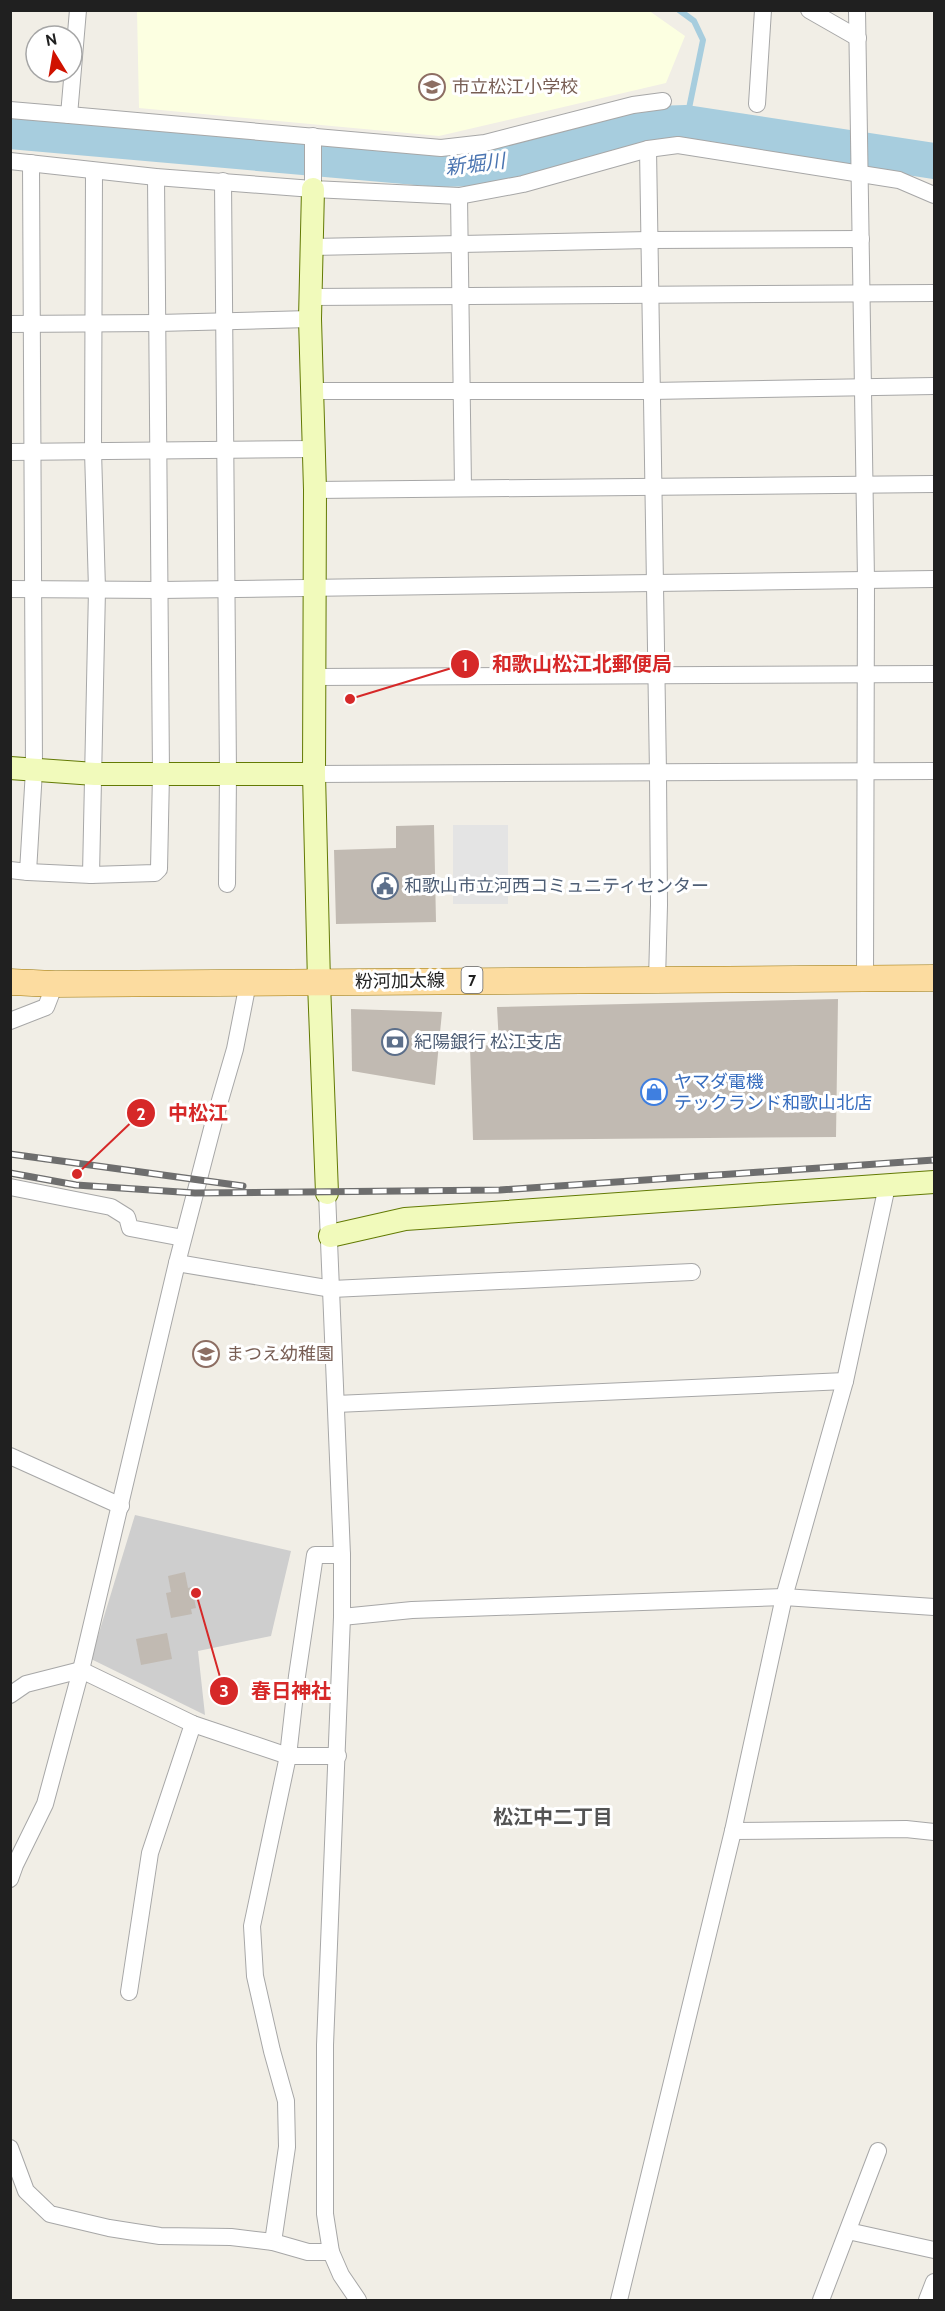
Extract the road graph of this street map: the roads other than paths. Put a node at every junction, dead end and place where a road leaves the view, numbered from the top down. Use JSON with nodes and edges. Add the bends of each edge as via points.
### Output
{"nodes":[{"id":1,"x":78,"y":10,"type":"edge"},
{"id":2,"x":763,"y":10,"type":"edge"},
{"id":3,"x":809,"y":10,"type":"edge"},
{"id":4,"x":857,"y":10,"type":"edge"},
{"id":5,"x":858,"y":38,"type":"junction"},
{"id":6,"x":663,"y":101,"type":"dead end"},
{"id":7,"x":757,"y":104,"type":"dead end"},
{"id":8,"x":10,"y":110,"type":"edge"},
{"id":9,"x":69,"y":115,"type":"junction"},
{"id":10,"x":313,"y":136,"type":"junction"},
{"id":11,"x":648,"y":150,"type":"junction"},
{"id":12,"x":10,"y":161,"type":"edge"},
{"id":13,"x":31,"y":164,"type":"junction"},
{"id":14,"x":860,"y":169,"type":"junction"},
{"id":15,"x":94,"y":171,"type":"junction"},
{"id":16,"x":156,"y":177,"type":"junction"},
{"id":17,"x":224,"y":181,"type":"junction"},
{"id":18,"x":313,"y":189,"type":"junction"},
{"id":19,"x":934,"y":195,"type":"edge"},
{"id":20,"x":459,"y":196,"type":"junction"},
{"id":21,"x":861,"y":239,"type":"junction"},
{"id":22,"x":649,"y":240,"type":"junction"},
{"id":23,"x":459,"y":244,"type":"junction"},
{"id":24,"x":312,"y":247,"type":"junction"},
{"id":25,"x":934,"y":293,"type":"edge"},
{"id":26,"x":862,"y":294,"type":"junction"},
{"id":27,"x":650,"y":296,"type":"junction"},
{"id":28,"x":460,"y":297,"type":"junction"},
{"id":29,"x":310,"y":308,"type":"junction"},
{"id":30,"x":225,"y":321,"type":"junction"},
{"id":31,"x":94,"y":323,"type":"junction"},
{"id":32,"x":158,"y":323,"type":"junction"},
{"id":33,"x":10,"y":324,"type":"edge"},
{"id":34,"x":30,"y":324,"type":"junction"},
{"id":35,"x":934,"y":386,"type":"edge"},
{"id":36,"x":863,"y":388,"type":"junction"},
{"id":37,"x":312,"y":391,"type":"junction"},
{"id":38,"x":460,"y":391,"type":"junction"},
{"id":39,"x":651,"y":391,"type":"junction"},
{"id":40,"x":314,"y":449,"type":"junction"},
{"id":41,"x":93,"y":451,"type":"junction"},
{"id":42,"x":157,"y":451,"type":"junction"},
{"id":43,"x":10,"y":452,"type":"edge"},
{"id":44,"x":31,"y":452,"type":"junction"},
{"id":45,"x":226,"y":452,"type":"junction"},
{"id":46,"x":934,"y":484,"type":"edge"},
{"id":47,"x":863,"y":485,"type":"junction"},
{"id":48,"x":652,"y":487,"type":"junction"},
{"id":49,"x":463,"y":488,"type":"junction"},
{"id":50,"x":315,"y":490,"type":"junction"},
{"id":51,"x":934,"y":579,"type":"edge"},
{"id":52,"x":866,"y":580,"type":"junction"},
{"id":53,"x":654,"y":584,"type":"junction"},
{"id":54,"x":315,"y":587,"type":"junction"},
{"id":55,"x":227,"y":588,"type":"junction"},
{"id":56,"x":10,"y":589,"type":"edge"},
{"id":57,"x":33,"y":589,"type":"junction"},
{"id":58,"x":97,"y":589,"type":"junction"},
{"id":59,"x":160,"y":590,"type":"junction"},
{"id":60,"x":866,"y":674,"type":"junction"},
{"id":61,"x":934,"y":674,"type":"edge"},
{"id":62,"x":315,"y":677,"type":"junction"},
{"id":63,"x":656,"y":677,"type":"junction"},
{"id":64,"x":10,"y":768,"type":"edge"},
{"id":65,"x":34,"y":770,"type":"junction"},
{"id":66,"x":866,"y":771,"type":"junction"},
{"id":67,"x":934,"y":771,"type":"edge"},
{"id":68,"x":658,"y":773,"type":"junction"},
{"id":69,"x":95,"y":774,"type":"junction"},
{"id":70,"x":161,"y":774,"type":"junction"},
{"id":71,"x":228,"y":774,"type":"junction"},
{"id":72,"x":314,"y":774,"type":"junction"},
{"id":73,"x":10,"y":870,"type":"edge"},
{"id":74,"x":28,"y":872,"type":"junction"},
{"id":75,"x":91,"y":875,"type":"junction"},
{"id":76,"x":227,"y":884,"type":"dead end"},
{"id":77,"x":934,"y":978,"type":"edge"},
{"id":78,"x":865,"y":979,"type":"junction"},
{"id":79,"x":657,"y":980,"type":"junction"},
{"id":80,"x":10,"y":982,"type":"edge"},
{"id":81,"x":319,"y":982,"type":"junction"},
{"id":82,"x":248,"y":983,"type":"junction"},
{"id":83,"x":55,"y":984,"type":"junction"},
{"id":84,"x":10,"y":1021,"type":"edge"},
{"id":85,"x":934,"y":1182,"type":"edge"},
{"id":86,"x":887,"y":1186,"type":"junction"},
{"id":87,"x":10,"y":1187,"type":"edge"},
{"id":88,"x":327,"y":1193,"type":"joint"},
{"id":89,"x":330,"y":1236,"type":"junction"},
{"id":90,"x":183,"y":1238,"type":"junction"},
{"id":91,"x":177,"y":1263,"type":"junction"},
{"id":92,"x":692,"y":1272,"type":"dead end"},
{"id":93,"x":332,"y":1288,"type":"junction"},
{"id":94,"x":845,"y":1381,"type":"junction"},
{"id":95,"x":336,"y":1404,"type":"junction"},
{"id":96,"x":10,"y":1456,"type":"edge"},
{"id":97,"x":121,"y":1506,"type":"junction"},
{"id":98,"x":342,"y":1556,"type":"junction"},
{"id":99,"x":784,"y":1597,"type":"junction"},
{"id":100,"x":934,"y":1607,"type":"edge"},
{"id":101,"x":342,"y":1617,"type":"junction"},
{"id":102,"x":81,"y":1670,"type":"junction"},
{"id":103,"x":10,"y":1695,"type":"edge"},
{"id":104,"x":193,"y":1724,"type":"junction"},
{"id":105,"x":288,"y":1756,"type":"junction"},
{"id":106,"x":338,"y":1756,"type":"junction"},
{"id":107,"x":733,"y":1831,"type":"junction"},
{"id":108,"x":934,"y":1832,"type":"edge"},
{"id":109,"x":10,"y":1879,"type":"edge"},
{"id":110,"x":129,"y":1992,"type":"dead end"},
{"id":111,"x":10,"y":2148,"type":"edge"},
{"id":112,"x":878,"y":2151,"type":"dead end"},
{"id":113,"x":848,"y":2231,"type":"junction"},
{"id":114,"x":273,"y":2242,"type":"junction"},
{"id":115,"x":934,"y":2250,"type":"edge"},
{"id":116,"x":332,"y":2252,"type":"junction"},
{"id":117,"x":934,"y":2282,"type":"edge"},
{"id":118,"x":358,"y":2301,"type":"edge"},
{"id":119,"x":619,"y":2301,"type":"edge"},
{"id":120,"x":821,"y":2301,"type":"edge"},
{"id":121,"x":927,"y":2301,"type":"edge"}],
"edges":[{"from":1,"to":9,"type":"street"},
{"from":2,"to":7,"type":"street"},
{"from":3,"to":5,"type":"street"},
{"from":4,"to":5,"type":"street"},
{"from":5,"to":14,"type":"street"},
{"from":6,"to":10,"type":"street","via":[[485,143],[441,148]]},
{"from":8,"to":9,"type":"street"},
{"from":9,"to":10,"type":"street"},
{"from":10,"to":18,"type":"street"},
{"from":11,"to":14,"type":"street","via":[[678,145]]},
{"from":11,"to":20,"type":"street","via":[[523,184]]},
{"from":11,"to":22,"type":"street"},
{"from":12,"to":13,"type":"street"},
{"from":13,"to":15,"type":"street"},
{"from":13,"to":34,"type":"street"},
{"from":14,"to":19,"type":"street"},
{"from":14,"to":21,"type":"street"},
{"from":15,"to":16,"type":"street"},
{"from":15,"to":31,"type":"street"},
{"from":16,"to":17,"type":"street"},
{"from":16,"to":32,"type":"street"},
{"from":17,"to":18,"type":"street"},
{"from":17,"to":30,"type":"street"},
{"from":18,"to":20,"type":"street"},
{"from":18,"to":24,"type":"street"},
{"from":20,"to":23,"type":"street"},
{"from":21,"to":22,"type":"street"},
{"from":21,"to":26,"type":"street"},
{"from":22,"to":23,"type":"street"},
{"from":22,"to":27,"type":"street"},
{"from":23,"to":24,"type":"street"},
{"from":23,"to":28,"type":"street"},
{"from":24,"to":29,"type":"street"},
{"from":25,"to":26,"type":"street"},
{"from":26,"to":27,"type":"street"},
{"from":26,"to":36,"type":"street"},
{"from":27,"to":28,"type":"street"},
{"from":27,"to":39,"type":"street"},
{"from":28,"to":29,"type":"street"},
{"from":28,"to":38,"type":"street"},
{"from":29,"to":30,"type":"street"},
{"from":29,"to":37,"type":"street"},
{"from":30,"to":32,"type":"street"},
{"from":30,"to":45,"type":"street"},
{"from":31,"to":32,"type":"street"},
{"from":31,"to":34,"type":"street"},
{"from":31,"to":41,"type":"street"},
{"from":32,"to":42,"type":"street"},
{"from":33,"to":34,"type":"street"},
{"from":34,"to":44,"type":"street"},
{"from":35,"to":36,"type":"street"},
{"from":36,"to":39,"type":"street"},
{"from":36,"to":47,"type":"street"},
{"from":37,"to":38,"type":"street"},
{"from":37,"to":40,"type":"street"},
{"from":38,"to":39,"type":"street"},
{"from":38,"to":49,"type":"street"},
{"from":39,"to":48,"type":"street"},
{"from":40,"to":45,"type":"street"},
{"from":40,"to":50,"type":"street"},
{"from":41,"to":42,"type":"street"},
{"from":41,"to":44,"type":"street"},
{"from":41,"to":58,"type":"street"},
{"from":42,"to":45,"type":"street"},
{"from":42,"to":59,"type":"street"},
{"from":43,"to":44,"type":"street"},
{"from":44,"to":57,"type":"street"},
{"from":45,"to":55,"type":"street"},
{"from":46,"to":47,"type":"street"},
{"from":47,"to":48,"type":"street"},
{"from":47,"to":52,"type":"street"},
{"from":48,"to":49,"type":"street"},
{"from":48,"to":53,"type":"street"},
{"from":49,"to":50,"type":"street"},
{"from":50,"to":54,"type":"street"},
{"from":51,"to":52,"type":"street"},
{"from":52,"to":53,"type":"street"},
{"from":52,"to":60,"type":"street"},
{"from":53,"to":54,"type":"street"},
{"from":53,"to":63,"type":"street"},
{"from":54,"to":55,"type":"street"},
{"from":54,"to":62,"type":"street"},
{"from":55,"to":59,"type":"street"},
{"from":55,"to":71,"type":"street"},
{"from":56,"to":57,"type":"street"},
{"from":57,"to":58,"type":"street"},
{"from":57,"to":65,"type":"street"},
{"from":58,"to":59,"type":"street"},
{"from":58,"to":69,"type":"street"},
{"from":59,"to":70,"type":"street"},
{"from":60,"to":61,"type":"street"},
{"from":60,"to":63,"type":"street"},
{"from":60,"to":66,"type":"street"},
{"from":62,"to":63,"type":"street"},
{"from":62,"to":72,"type":"street"},
{"from":63,"to":68,"type":"street"},
{"from":64,"to":65,"type":"street"},
{"from":65,"to":69,"type":"street"},
{"from":65,"to":74,"type":"street"},
{"from":66,"to":67,"type":"street"},
{"from":66,"to":68,"type":"street"},
{"from":66,"to":78,"type":"street"},
{"from":68,"to":72,"type":"street"},
{"from":68,"to":79,"type":"street"},
{"from":69,"to":70,"type":"street"},
{"from":69,"to":75,"type":"street"},
{"from":70,"to":71,"type":"street"},
{"from":70,"to":75,"type":"street","via":[[159,869],[155,873]]},
{"from":71,"to":72,"type":"street"},
{"from":71,"to":76,"type":"street"},
{"from":72,"to":81,"type":"street"},
{"from":73,"to":74,"type":"street"},
{"from":74,"to":75,"type":"street"},
{"from":77,"to":78,"type":"main road","name":"粉河加太線","number":"7"},
{"from":78,"to":79,"type":"main road","name":"粉河加太線","number":"7"},
{"from":79,"to":81,"type":"main road","name":"粉河加太線","number":"7"},
{"from":80,"to":83,"type":"main road","name":"粉河加太線","number":"7"},
{"from":81,"to":82,"type":"main road","name":"粉河加太線","number":"7"},
{"from":81,"to":88,"type":"street"},
{"from":82,"to":83,"type":"main road","name":"粉河加太線","number":"7"},
{"from":82,"to":90,"type":"street","via":[[235,1049]]},
{"from":83,"to":84,"type":"street","via":[[46,1007]]},
{"from":85,"to":86,"type":"street"},
{"from":86,"to":89,"type":"street","via":[[405,1219]]},
{"from":86,"to":94,"type":"street"},
{"from":87,"to":90,"type":"street","via":[[111,1207],[127,1217],[130,1228]]},
{"from":88,"to":89,"type":"street"},
{"from":89,"to":93,"type":"street"},
{"from":90,"to":91,"type":"street"},
{"from":91,"to":93,"type":"street"},
{"from":91,"to":97,"type":"street"},
{"from":92,"to":93,"type":"street"},
{"from":93,"to":95,"type":"street"},
{"from":94,"to":95,"type":"street"},
{"from":94,"to":99,"type":"street"},
{"from":95,"to":98,"type":"street"},
{"from":96,"to":97,"type":"street"},
{"from":97,"to":102,"type":"street"},
{"from":98,"to":101,"type":"street"},
{"from":98,"to":105,"type":"street","via":[[315,1555]]},
{"from":99,"to":100,"type":"street"},
{"from":99,"to":101,"type":"street","via":[[412,1610]]},
{"from":99,"to":107,"type":"street"},
{"from":101,"to":106,"type":"street"},
{"from":102,"to":103,"type":"street","via":[[26,1684]]},
{"from":102,"to":104,"type":"street"},
{"from":102,"to":109,"type":"street","via":[[45,1804]]},
{"from":104,"to":105,"type":"street"},
{"from":104,"to":110,"type":"street","via":[[150,1853]]},
{"from":105,"to":106,"type":"street"},
{"from":105,"to":114,"type":"street","via":[[252,1926],[255,1976],[286,2101],[287,2147]]},
{"from":106,"to":116,"type":"street","via":[[325,2045],[325,2214]]},
{"from":107,"to":108,"type":"street"},
{"from":107,"to":119,"type":"street"},
{"from":111,"to":114,"type":"street","via":[[26,2191],[50,2214],[160,2236]]},
{"from":112,"to":113,"type":"street"},
{"from":113,"to":115,"type":"street"},
{"from":113,"to":120,"type":"street"},
{"from":114,"to":116,"type":"street","via":[[308,2252]]},
{"from":116,"to":118,"type":"street"},
{"from":117,"to":121,"type":"street"}]}
